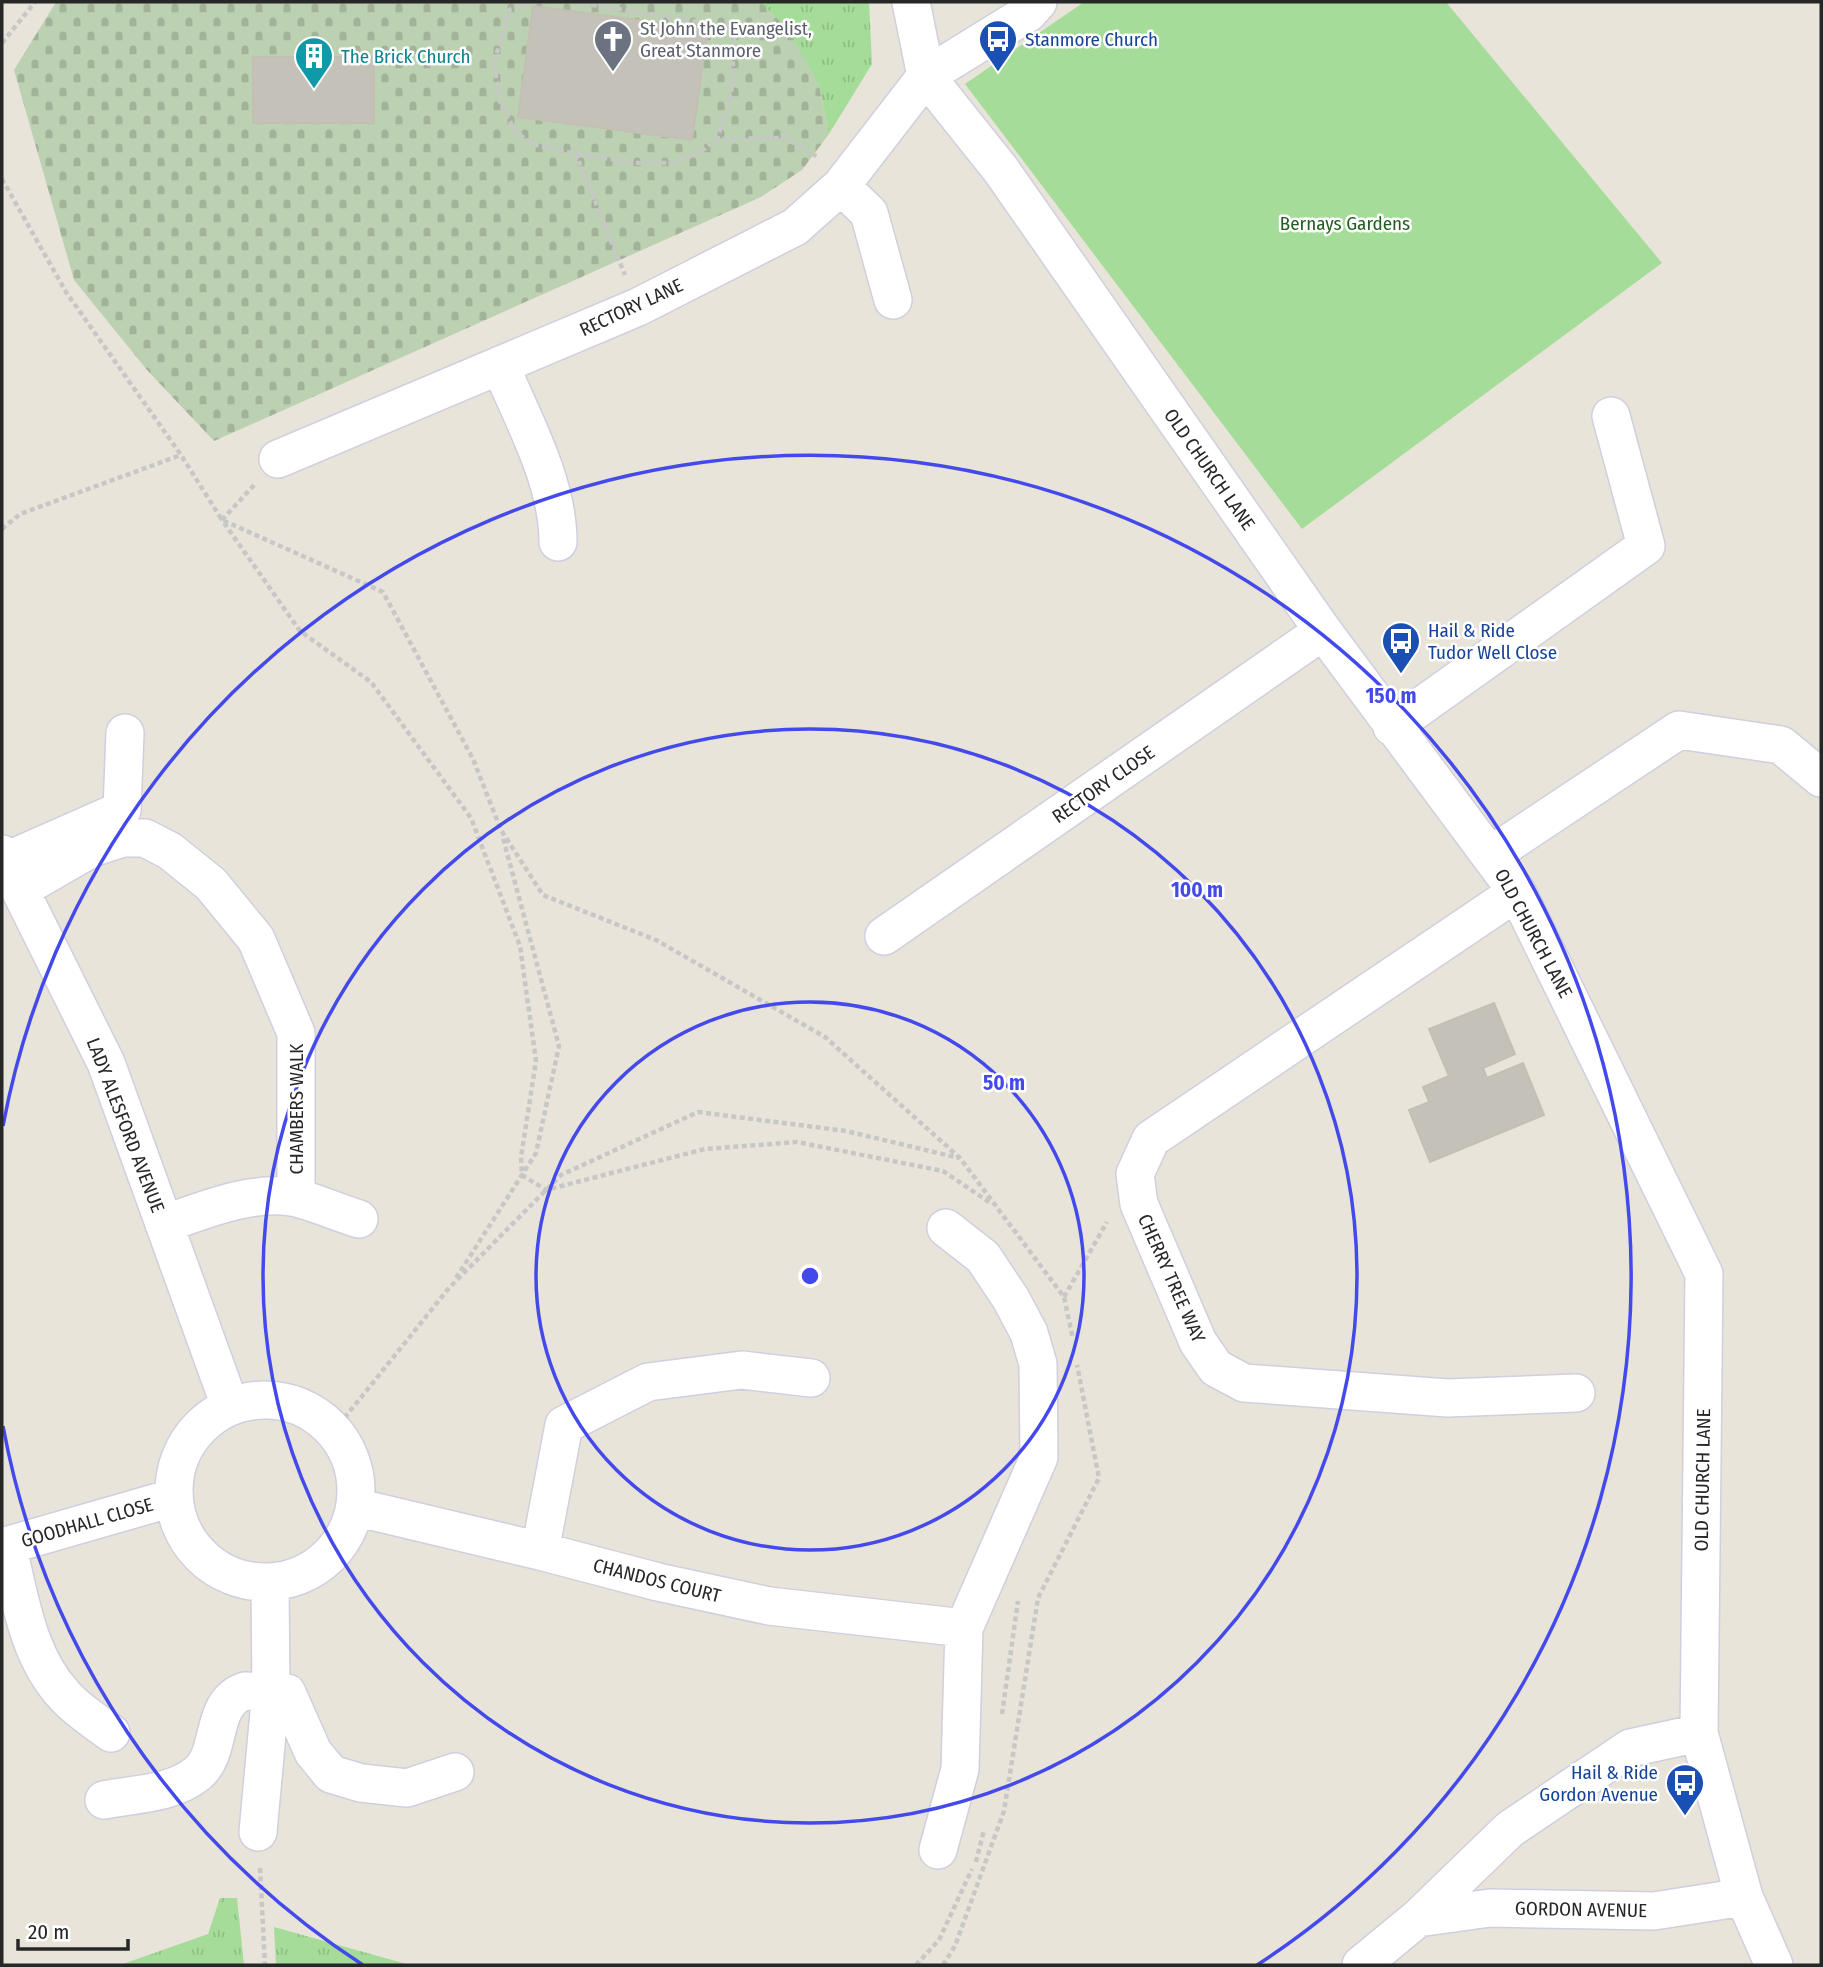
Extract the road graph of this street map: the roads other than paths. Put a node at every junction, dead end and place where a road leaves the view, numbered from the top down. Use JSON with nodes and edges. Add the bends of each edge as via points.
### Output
{"nodes":[{"id":1,"x":911,"y":2,"type":"edge"},
{"id":2,"x":1038,"y":2,"type":"edge"},
{"id":3,"x":926,"y":76,"type":"junction"},
{"id":4,"x":845,"y":181,"type":"junction"},
{"id":5,"x":893,"y":300,"type":"dead end"},
{"id":6,"x":500,"y":365,"type":"junction"},
{"id":7,"x":1611,"y":416,"type":"dead end"},
{"id":8,"x":278,"y":459,"type":"road end"},
{"id":9,"x":558,"y":542,"type":"dead end"},
{"id":10,"x":1323,"y":631,"type":"junction"},
{"id":11,"x":1392,"y":727,"type":"junction"},
{"id":12,"x":125,"y":733,"type":"dead end"},
{"id":13,"x":1821,"y":778,"type":"edge"},
{"id":14,"x":1491,"y":855,"type":"junction"},
{"id":15,"x":10,"y":868,"type":"edge"},
{"id":16,"x":1517,"y":892,"type":"junction"},
{"id":17,"x":884,"y":936,"type":"dead end"},
{"id":18,"x":296,"y":1198,"type":"junction"},
{"id":19,"x":359,"y":1219,"type":"dead end"},
{"id":20,"x":164,"y":1224,"type":"junction"},
{"id":21,"x":946,"y":1228,"type":"dead end"},
{"id":22,"x":811,"y":1378,"type":"dead end"},
{"id":23,"x":1576,"y":1393,"type":"dead end"},
{"id":24,"x":230,"y":1406,"type":"junction"},
{"id":25,"x":172,"y":1498,"type":"junction"},
{"id":26,"x":355,"y":1507,"type":"junction"},
{"id":27,"x":4,"y":1546,"type":"edge"},
{"id":28,"x":540,"y":1551,"type":"junction"},
{"id":29,"x":270,"y":1583,"type":"junction"},
{"id":30,"x":964,"y":1628,"type":"junction"},
{"id":31,"x":271,"y":1691,"type":"junction"},
{"id":32,"x":111,"y":1733,"type":"dead end"},
{"id":33,"x":1699,"y":1733,"type":"junction"},
{"id":34,"x":455,"y":1772,"type":"dead end"},
{"id":35,"x":104,"y":1800,"type":"dead end"},
{"id":36,"x":258,"y":1832,"type":"road end"},
{"id":37,"x":938,"y":1850,"type":"dead end"},
{"id":38,"x":1744,"y":1897,"type":"junction"},
{"id":39,"x":1418,"y":1919,"type":"junction"},
{"id":40,"x":1361,"y":1965,"type":"edge"},
{"id":41,"x":1774,"y":1965,"type":"edge"}],
"edges":[{"from":1,"to":3,"type":"street","name":"OLD CHURCH LANE"},
{"from":2,"to":3,"type":"street","via":[[1028,13]]},
{"from":3,"to":4,"type":"street","name":"RECTORY LANE"},
{"from":3,"to":10,"type":"street","name":"OLD CHURCH LANE","via":[[1001,170]]},
{"from":4,"to":5,"type":"street","via":[[870,213]]},
{"from":4,"to":6,"type":"street","name":"RECTORY LANE","via":[[795,227],[638,307]]},
{"from":6,"to":8,"type":"street","name":"RECTORY LANE"},
{"from":6,"to":9,"type":"street","via":[[546,477],[558,519]]},
{"from":7,"to":11,"type":"street","via":[[1646,546]]},
{"from":10,"to":11,"type":"street","name":"OLD CHURCH LANE"},
{"from":10,"to":17,"type":"street","name":"RECTORY CLOSE"},
{"from":11,"to":14,"type":"street","name":"OLD CHURCH LANE"},
{"from":12,"to":15,"type":"street","via":[[122,810]]},
{"from":13,"to":14,"type":"street","via":[[1781,745],[1679,730]]},
{"from":14,"to":16,"type":"street","name":"OLD CHURCH LANE"},
{"from":15,"to":18,"type":"street","name":"CHAMBERS WALK","via":[[123,838],[145,838],[170,851],[211,884],[256,939],[296,1033]]},
{"from":15,"to":20,"type":"street","name":"LADY ALESFORD AVENUE","via":[[106,1063]]},
{"from":16,"to":23,"type":"street","name":"CHERRY TREE WAY","via":[[1151,1139],[1135,1174],[1139,1203],[1198,1342],[1216,1368],[1244,1382],[1448,1398]]},
{"from":16,"to":33,"type":"street","name":"OLD CHURCH LANE","via":[[1704,1274]]},
{"from":18,"to":19,"type":"street","name":"CHAMBERS WALK"},
{"from":18,"to":20,"type":"street","name":"CHAMBERS WALK","via":[[262,1196]]},
{"from":20,"to":24,"type":"street","name":"LADY ALESFORD AVENUE"},
{"from":21,"to":30,"type":"street","via":[[983,1257],[1029,1333],[1038,1364],[1039,1457]]},
{"from":22,"to":28,"type":"street","via":[[742,1370],[649,1382],[564,1425]]},
{"from":24,"to":25,"type":"street","via":[[212,1415],[189,1437],[176,1466]]},
{"from":24,"to":26,"type":"street","via":[[261,1399],[292,1403],[321,1418],[351,1458]]},
{"from":25,"to":27,"type":"street","name":"GOODHALL CLOSE"},
{"from":25,"to":29,"type":"street","via":[[187,1542],[209,1565],[238,1579]]},
{"from":26,"to":28,"type":"street","name":"CHANDOS COURT"},
{"from":26,"to":29,"type":"street","via":[[344,1537],[323,1562],[296,1577]]},
{"from":27,"to":32,"type":"street","via":[[33,1647],[47,1674],[65,1697]]},
{"from":28,"to":30,"type":"street","name":"CHANDOS COURT","via":[[769,1606]]},
{"from":29,"to":31,"type":"street"},
{"from":30,"to":37,"type":"street","via":[[960,1769]]},
{"from":31,"to":34,"type":"street","via":[[287,1693],[313,1752],[331,1773],[362,1783],[407,1787]]},
{"from":31,"to":35,"type":"street","via":[[245,1691],[226,1705],[207,1763],[186,1782]]},
{"from":31,"to":36,"type":"street"},
{"from":33,"to":38,"type":"street","name":"OLD CHURCH LANE"},
{"from":33,"to":39,"type":"street","via":[[1630,1748],[1510,1829]]},
{"from":38,"to":39,"type":"street","name":"GORDON AVENUE","via":[[1654,1910],[1490,1908]]},
{"from":38,"to":41,"type":"street","name":"OLD CHURCH LANE"},
{"from":39,"to":40,"type":"street"}]}
